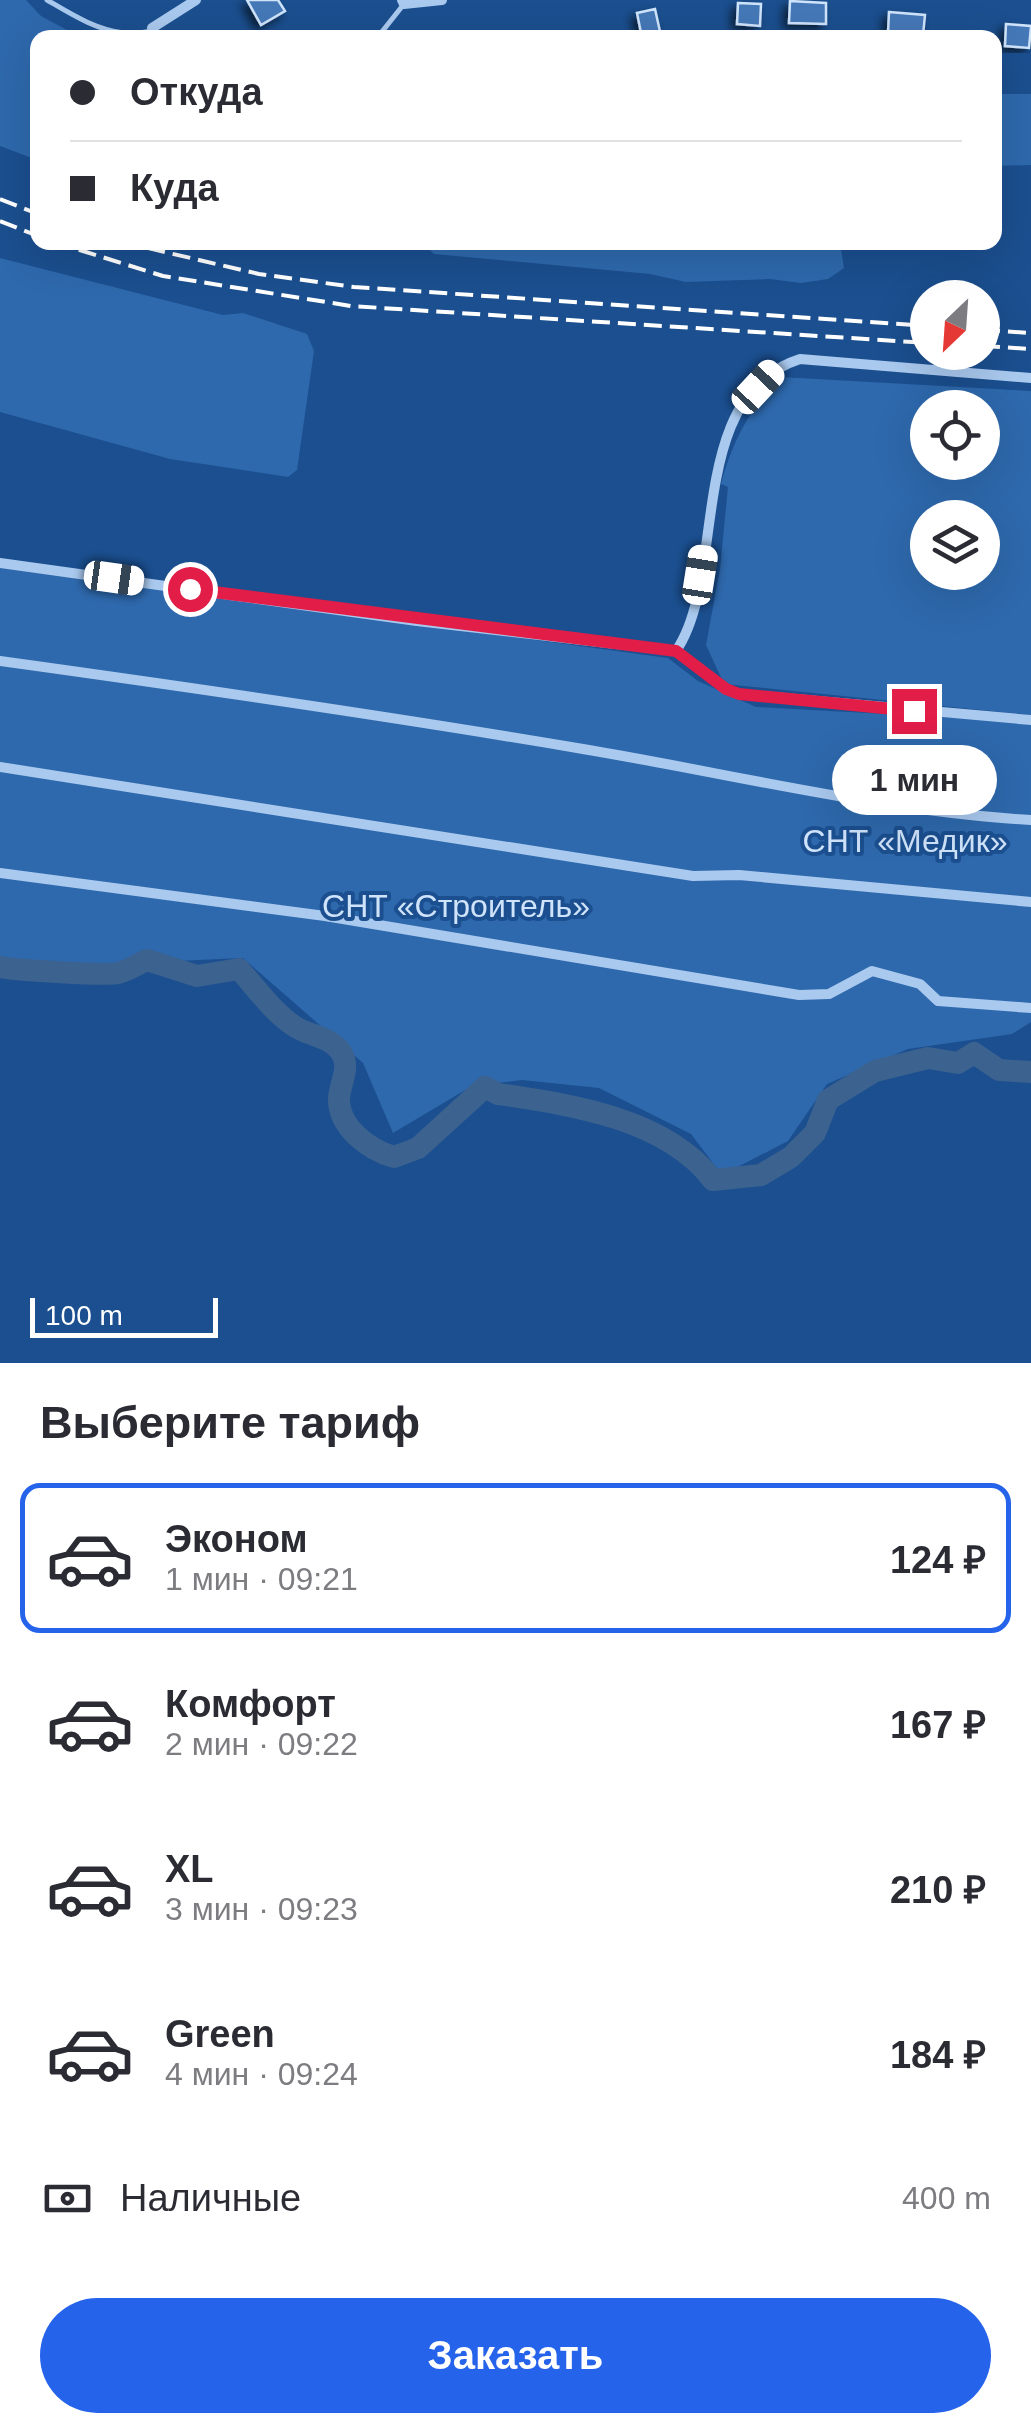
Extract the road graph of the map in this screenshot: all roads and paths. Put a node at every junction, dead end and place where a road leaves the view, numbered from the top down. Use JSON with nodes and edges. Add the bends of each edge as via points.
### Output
{"nodes":[{"id":1,"x":47,"y":0,"type":"edge"},
{"id":2,"x":196,"y":0,"type":"edge"},
{"id":3,"x":442,"y":0,"type":"edge"},
{"id":4,"x":406,"y":1,"type":"edge"},
{"id":5,"x":152,"y":28,"type":"junction"},
{"id":6,"x":113,"y":30,"type":"edge"},
{"id":7,"x":144,"y":30,"type":"edge"},
{"id":8,"x":156,"y":30,"type":"edge"},
{"id":9,"x":383,"y":30,"type":"edge"},
{"id":10,"x":1031,"y":378,"type":"edge"},
{"id":11,"x":0,"y":563,"type":"edge"},
{"id":12,"x":676,"y":651,"type":"junction"},
{"id":13,"x":0,"y":661,"type":"edge"},
{"id":14,"x":1031,"y":720,"type":"edge"},
{"id":15,"x":0,"y":767,"type":"edge"},
{"id":16,"x":1031,"y":820,"type":"edge"},
{"id":17,"x":0,"y":873,"type":"edge"},
{"id":18,"x":1031,"y":902,"type":"edge"},
{"id":19,"x":1031,"y":1008,"type":"edge"}],
"edges":[{"from":1,"to":6,"type":"lane"},
{"from":2,"to":5,"type":"street"},
{"from":3,"to":4,"type":"street"},
{"from":4,"to":9,"type":"lane"},
{"from":5,"to":7,"type":"lane"},
{"from":5,"to":8,"type":"lane"},
{"from":10,"to":12,"type":"street","via":[[800,360],[776,367],[729,432],[691,629]]},
{"from":11,"to":12,"type":"street"},
{"from":12,"to":14,"type":"street","via":[[739,694]]},
{"from":13,"to":16,"type":"street","via":[[582,748],[850,798]]},
{"from":15,"to":18,"type":"street","via":[[693,876]]},
{"from":17,"to":19,"type":"street","via":[[325,916],[800,994],[828,994],[872,971],[920,984],[938,1001]]}]}
